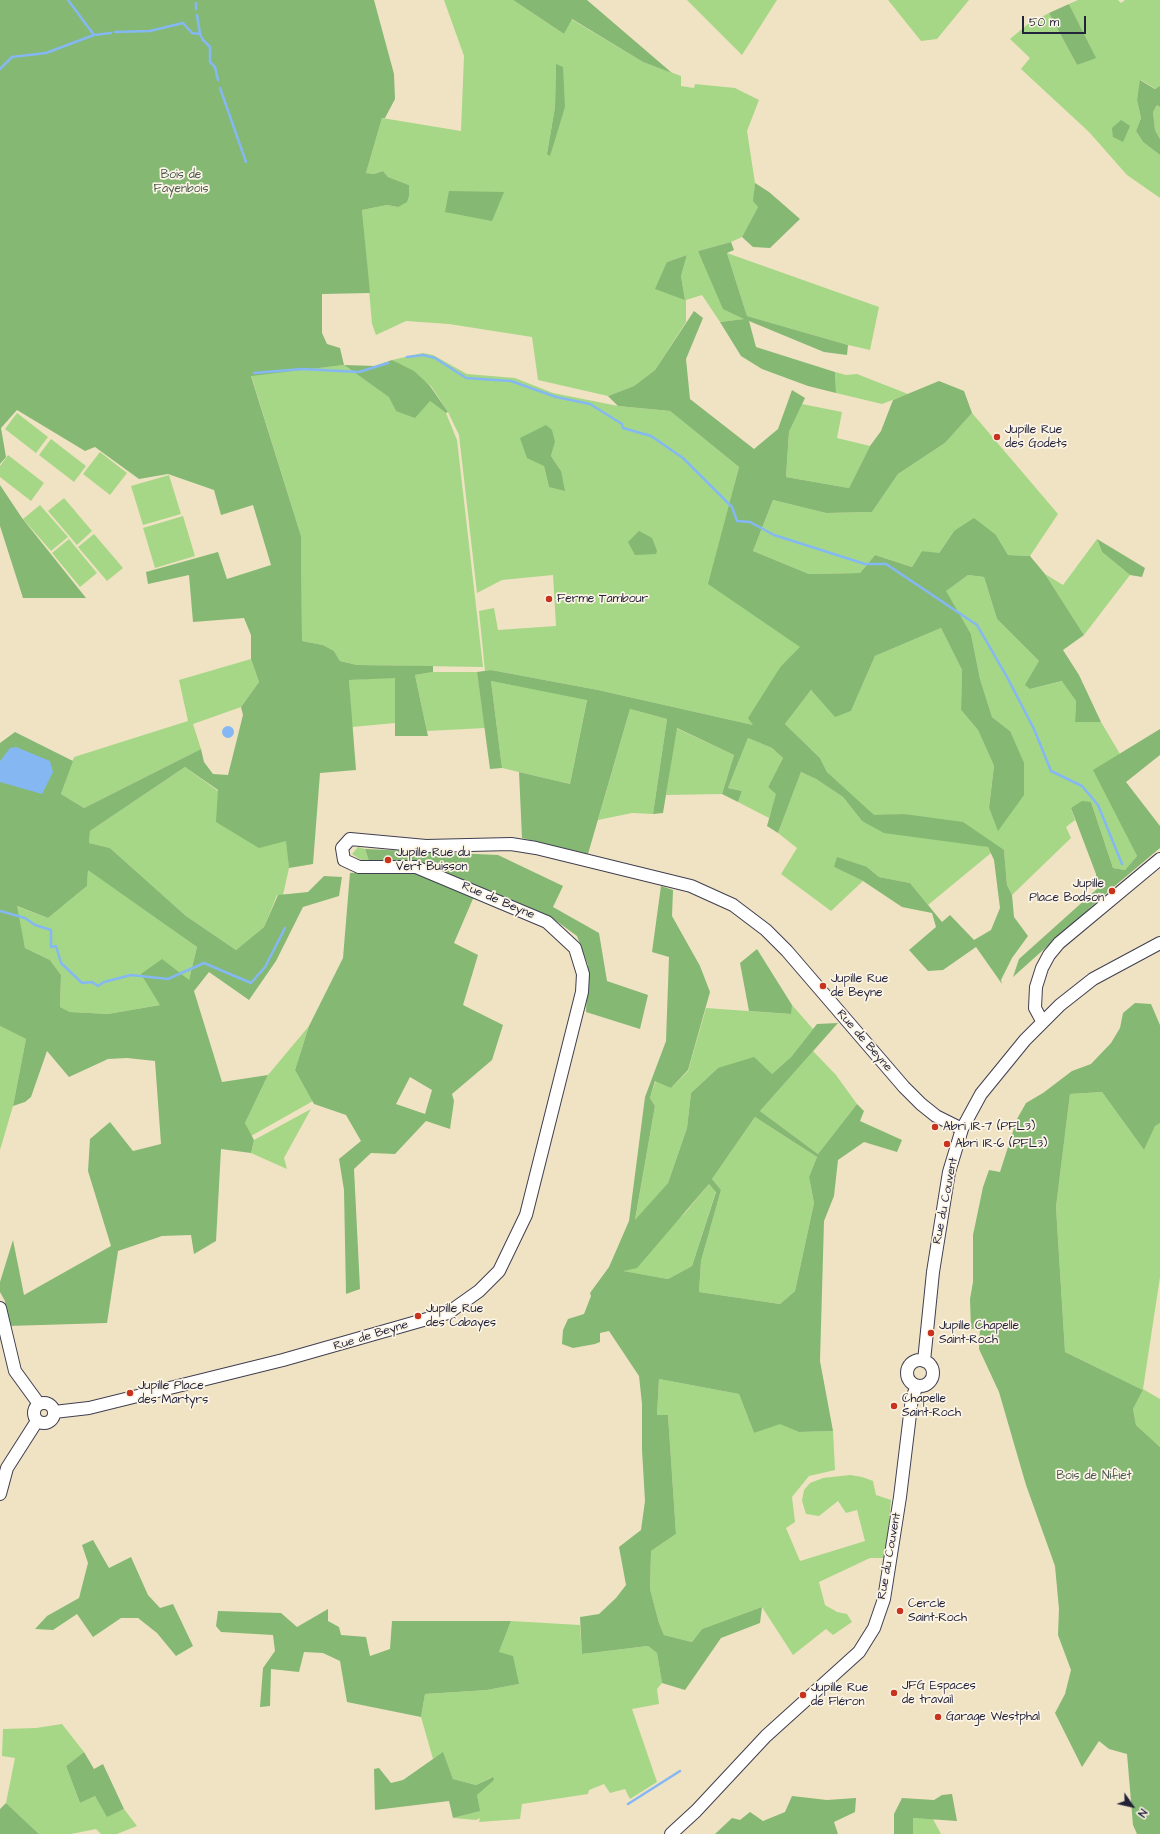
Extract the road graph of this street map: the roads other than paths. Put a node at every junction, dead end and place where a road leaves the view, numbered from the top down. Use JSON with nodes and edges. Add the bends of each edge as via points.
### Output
{"nodes":[{"id":1,"x":1160,"y":859,"type":"edge"},
{"id":2,"x":1160,"y":943,"type":"edge"},
{"id":3,"x":1042,"y":1021,"type":"junction"},
{"id":4,"x":962,"y":1129,"type":"junction"},
{"id":5,"x":0,"y":1308,"type":"edge"},
{"id":6,"x":924,"y":1361,"type":"junction"},
{"id":7,"x":916,"y":1386,"type":"junction"},
{"id":8,"x":39,"y":1404,"type":"junction"},
{"id":9,"x":54,"y":1412,"type":"junction"},
{"id":10,"x":38,"y":1421,"type":"junction"},
{"id":11,"x":0,"y":1494,"type":"edge"},
{"id":12,"x":671,"y":1834,"type":"edge"}],
"edges":[{"from":1,"to":3,"type":"street","via":[[1059,943],[1042,968],[1036,987],[1036,1012]]},
{"from":2,"to":3,"type":"street","name":"Rue du Couvent","via":[[1093,979]]},
{"from":3,"to":4,"type":"street","name":"Rue du Couvent","via":[[981,1094]]},
{"from":4,"to":6,"type":"street","name":"Rue du Couvent","via":[[950,1172],[934,1264]]},
{"from":4,"to":9,"type":"street","name":"Rue de Beyne","via":[[936,1116],[921,1104],[787,951],[766,930],[733,905],[691,886],[536,848],[511,844],[426,846],[350,839],[342,848],[344,860],[359,867],[416,867],[547,922],[575,948],[583,974],[582,992],[526,1215],[499,1271],[479,1291],[448,1313],[283,1360],[89,1408]]},
{"from":5,"to":8,"type":"street","via":[[15,1371]]},
{"from":6,"to":7,"type":"street","via":[[916,1361],[910,1365],[907,1373],[910,1381]]},
{"from":6,"to":7,"type":"street","via":[[932,1367],[934,1375],[928,1383]]},
{"from":7,"to":12,"type":"street","name":"Rue du Couvent","via":[[912,1398],[884,1598],[874,1628],[859,1652],[766,1736]]},
{"from":8,"to":9,"type":"street","via":[[44,1402],[53,1406]]},
{"from":8,"to":10,"type":"street","via":[[35,1407],[34,1416]]},
{"from":9,"to":10,"type":"street","via":[[55,1416],[49,1423],[40,1424]]},
{"from":10,"to":11,"type":"street","via":[[7,1468]]}]}
